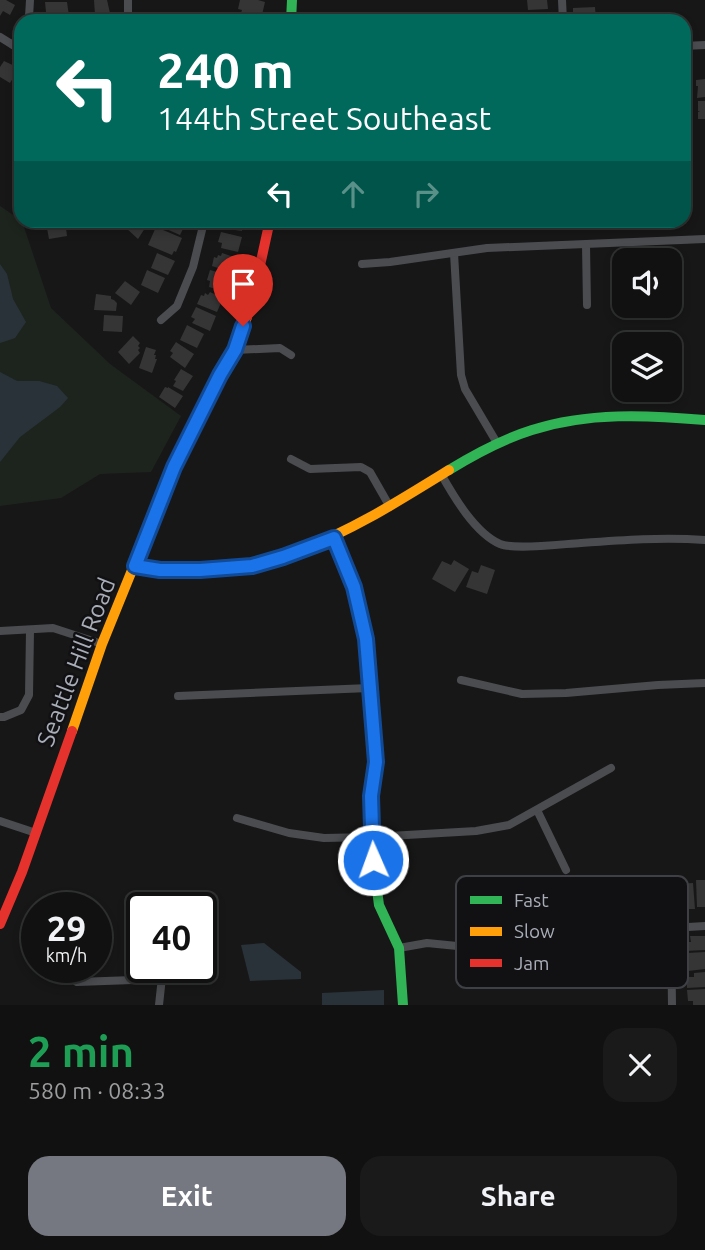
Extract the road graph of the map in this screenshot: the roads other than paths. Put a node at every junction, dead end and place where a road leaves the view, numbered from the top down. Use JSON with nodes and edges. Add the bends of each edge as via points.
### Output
{"nodes":[{"id":1,"x":202,"y":228,"type":"edge"},
{"id":2,"x":268,"y":228,"type":"edge"},
{"id":3,"x":705,"y":239,"type":"edge"},
{"id":4,"x":586,"y":245,"type":"junction"},
{"id":5,"x":454,"y":253,"type":"junction"},
{"id":6,"x":362,"y":264,"type":"dead end"},
{"id":7,"x":587,"y":305,"type":"dead end"},
{"id":8,"x":161,"y":320,"type":"dead end"},
{"id":9,"x":235,"y":350,"type":"junction"},
{"id":10,"x":291,"y":355,"type":"dead end"},
{"id":11,"x":705,"y":420,"type":"edge"},
{"id":12,"x":497,"y":443,"type":"junction"},
{"id":13,"x":291,"y":459,"type":"dead end"},
{"id":14,"x":441,"y":474,"type":"junction"},
{"id":15,"x":390,"y":507,"type":"junction"},
{"id":16,"x":334,"y":538,"type":"junction"},
{"id":17,"x":705,"y":540,"type":"edge"},
{"id":18,"x":135,"y":566,"type":"junction"},
{"id":19,"x":0,"y":631,"type":"edge"},
{"id":20,"x":30,"y":631,"type":"junction"},
{"id":21,"x":102,"y":644,"type":"junction"},
{"id":22,"x":461,"y":680,"type":"dead end"},
{"id":23,"x":705,"y":683,"type":"edge"},
{"id":24,"x":369,"y":688,"type":"junction"},
{"id":25,"x":178,"y":696,"type":"dead end"},
{"id":26,"x":0,"y":717,"type":"edge"},
{"id":27,"x":611,"y":768,"type":"dead end"},
{"id":28,"x":537,"y":810,"type":"junction"},
{"id":29,"x":237,"y":818,"type":"dead end"},
{"id":30,"x":0,"y":821,"type":"edge"},
{"id":31,"x":36,"y":833,"type":"junction"},
{"id":32,"x":372,"y":837,"type":"junction"},
{"id":33,"x":566,"y":870,"type":"dead end"},
{"id":34,"x":0,"y":925,"type":"edge"},
{"id":35,"x":456,"y":946,"type":"edge"},
{"id":36,"x":399,"y":948,"type":"junction"},
{"id":37,"x":162,"y":983,"type":"edge"},
{"id":38,"x":159,"y":1005,"type":"edge"},
{"id":39,"x":403,"y":1005,"type":"edge"}],
"edges":[{"from":1,"to":8,"type":"street","via":[[177,306]]},
{"from":2,"to":9,"type":"street","name":"Seattle Hill Road","via":[[252,302]]},
{"from":3,"to":4,"type":"street"},
{"from":4,"to":5,"type":"street"},
{"from":4,"to":7,"type":"street"},
{"from":5,"to":6,"type":"street"},
{"from":5,"to":12,"type":"street","via":[[461,375]]},
{"from":9,"to":10,"type":"street","via":[[280,348]]},
{"from":9,"to":18,"type":"street","name":"Seattle Hill Road","via":[[174,467]]},
{"from":11,"to":12,"type":"street","via":[[581,418]]},
{"from":12,"to":14,"type":"street"},
{"from":13,"to":15,"type":"street","via":[[310,469],[360,467],[370,472]]},
{"from":14,"to":15,"type":"street"},
{"from":14,"to":17,"type":"street","via":[[477,528],[500,544]]},
{"from":15,"to":16,"type":"street"},
{"from":16,"to":18,"type":"street","via":[[252,566],[160,570]]},
{"from":16,"to":24,"type":"street","via":[[354,587],[366,639]]},
{"from":18,"to":21,"type":"street","name":"Seattle Hill Road"},
{"from":19,"to":20,"type":"street"},
{"from":20,"to":21,"type":"street","via":[[53,628]]},
{"from":20,"to":26,"type":"street","via":[[29,695],[21,710]]},
{"from":21,"to":31,"type":"street","name":"Seattle Hill Road"},
{"from":22,"to":23,"type":"street","via":[[522,694]]},
{"from":24,"to":25,"type":"street"},
{"from":24,"to":32,"type":"street","via":[[376,762]]},
{"from":27,"to":28,"type":"street"},
{"from":28,"to":32,"type":"street","via":[[509,825],[477,831]]},
{"from":28,"to":33,"type":"street"},
{"from":29,"to":32,"type":"street","via":[[324,838]]},
{"from":30,"to":31,"type":"street"},
{"from":31,"to":34,"type":"street","name":"Seattle Hill Road"},
{"from":32,"to":36,"type":"street","via":[[379,905]]},
{"from":35,"to":36,"type":"street","via":[[427,943]]},
{"from":36,"to":39,"type":"street"},
{"from":37,"to":38,"type":"street"}]}
